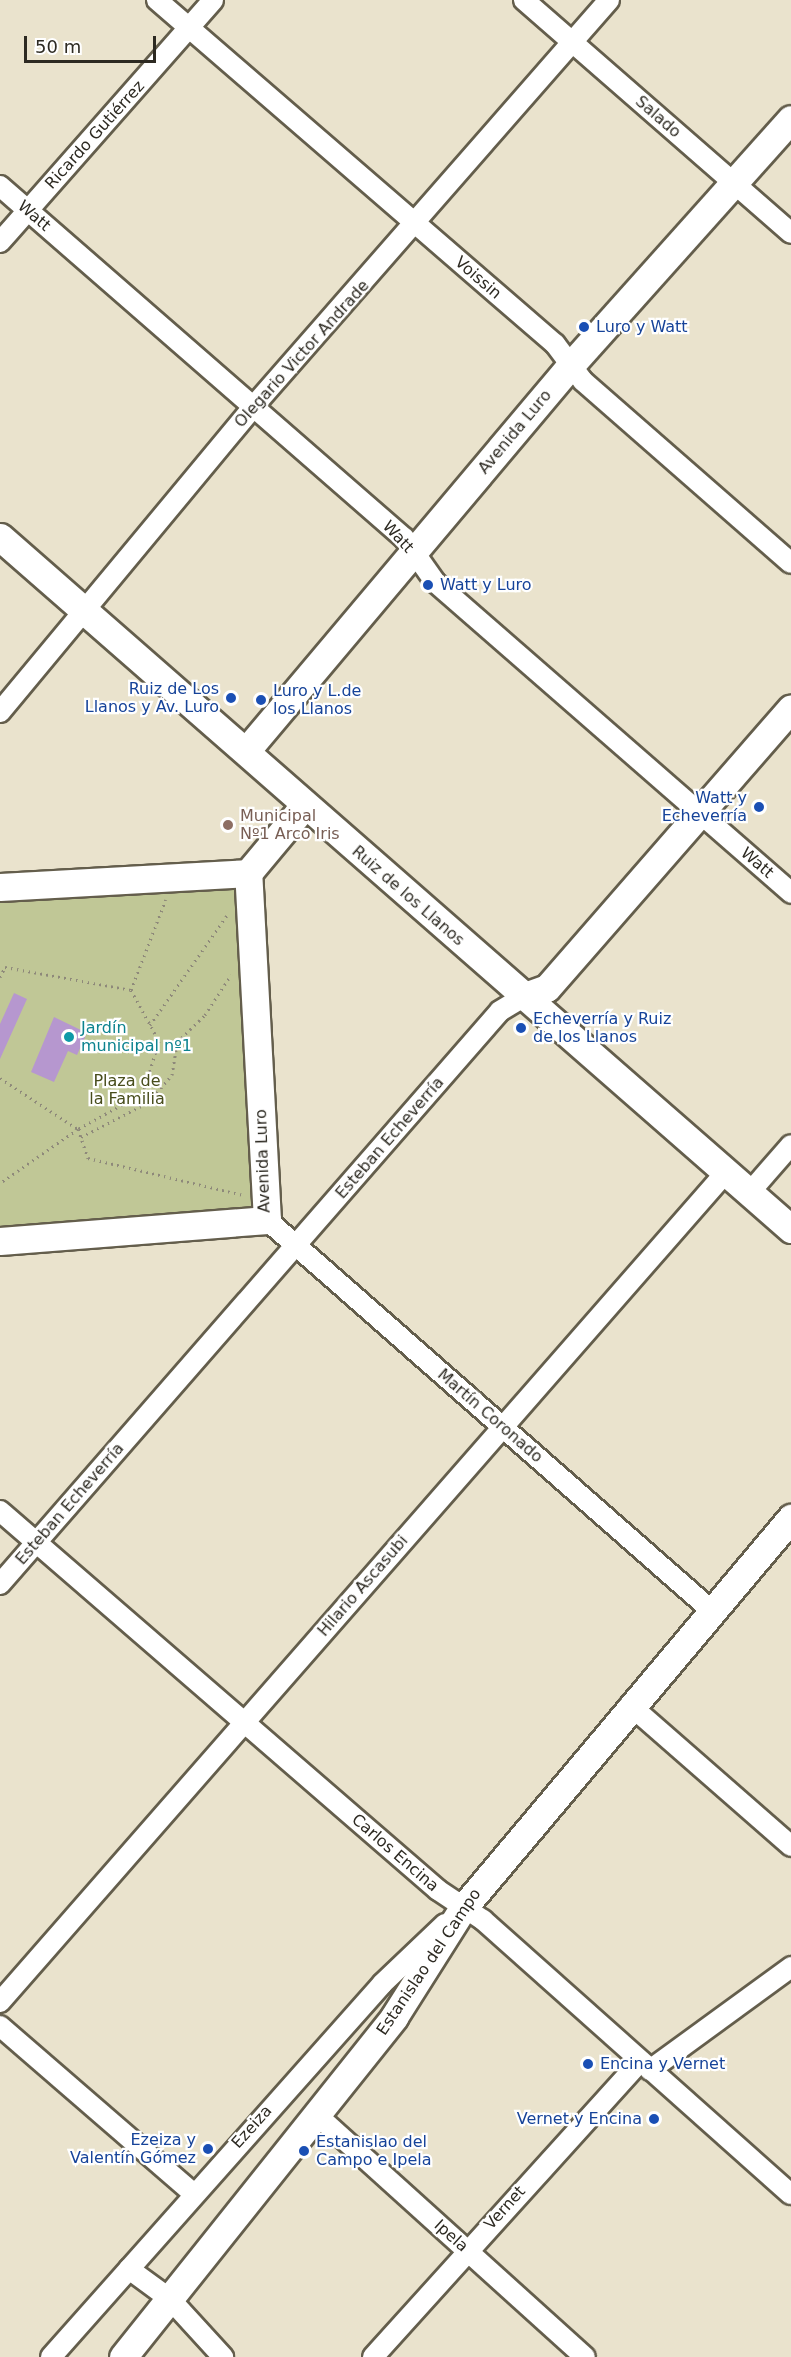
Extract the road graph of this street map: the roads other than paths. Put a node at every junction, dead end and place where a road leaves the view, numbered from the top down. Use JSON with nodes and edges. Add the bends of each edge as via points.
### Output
{"nodes":[{"id":1,"x":157,"y":0,"type":"edge"},
{"id":2,"x":213,"y":0,"type":"edge"},
{"id":3,"x":524,"y":0,"type":"edge"},
{"id":4,"x":609,"y":0,"type":"edge"},
{"id":5,"x":189,"y":29,"type":"junction"},
{"id":6,"x":572,"y":42,"type":"junction"},
{"id":7,"x":791,"y":118,"type":"edge"},
{"id":8,"x":735,"y":184,"type":"junction"},
{"id":9,"x":0,"y":186,"type":"edge"},
{"id":10,"x":28,"y":210,"type":"junction"},
{"id":11,"x":417,"y":225,"type":"junction"},
{"id":12,"x":791,"y":234,"type":"edge"},
{"id":13,"x":0,"y":242,"type":"edge"},
{"id":14,"x":570,"y":366,"type":"junction"},
{"id":15,"x":252,"y":408,"type":"junction"},
{"id":16,"x":0,"y":537,"type":"edge"},
{"id":17,"x":415,"y":554,"type":"junction"},
{"id":18,"x":791,"y":563,"type":"edge"},
{"id":19,"x":84,"y":611,"type":"junction"},
{"id":20,"x":791,"y":708,"type":"edge"},
{"id":21,"x":0,"y":712,"type":"edge"},
{"id":22,"x":246,"y":751,"type":"junction"},
{"id":23,"x":304,"y":806,"type":"junction"},
{"id":24,"x":701,"y":814,"type":"junction"},
{"id":25,"x":248,"y":873,"type":"junction"},
{"id":26,"x":0,"y":887,"type":"edge"},
{"id":27,"x":791,"y":893,"type":"edge"},
{"id":28,"x":525,"y":996,"type":"junction"},
{"id":29,"x":791,"y":1145,"type":"edge"},
{"id":30,"x":726,"y":1172,"type":"junction"},
{"id":31,"x":750,"y":1192,"type":"junction"},
{"id":32,"x":267,"y":1220,"type":"junction"},
{"id":33,"x":791,"y":1229,"type":"edge"},
{"id":34,"x":0,"y":1241,"type":"edge"},
{"id":35,"x":296,"y":1246,"type":"junction"},
{"id":36,"x":502,"y":1426,"type":"junction"},
{"id":37,"x":0,"y":1511,"type":"edge"},
{"id":38,"x":791,"y":1518,"type":"edge"},
{"id":39,"x":37,"y":1542,"type":"junction"},
{"id":40,"x":0,"y":1584,"type":"edge"},
{"id":41,"x":712,"y":1611,"type":"junction"},
{"id":42,"x":630,"y":1705,"type":"junction"},
{"id":43,"x":244,"y":1723,"type":"junction"},
{"id":44,"x":791,"y":1846,"type":"edge"},
{"id":45,"x":463,"y":1908,"type":"junction"},
{"id":46,"x":791,"y":1966,"type":"edge"},
{"id":47,"x":0,"y":2002,"type":"edge"},
{"id":48,"x":0,"y":2026,"type":"edge"},
{"id":49,"x":645,"y":2066,"type":"junction"},
{"id":50,"x":317,"y":2115,"type":"junction"},
{"id":51,"x":194,"y":2194,"type":"junction"},
{"id":52,"x":791,"y":2194,"type":"edge"},
{"id":53,"x":467,"y":2251,"type":"junction"},
{"id":54,"x":129,"y":2269,"type":"junction"},
{"id":55,"x":170,"y":2299,"type":"junction"},
{"id":56,"x":51,"y":2357,"type":"edge"},
{"id":57,"x":123,"y":2357,"type":"edge"},
{"id":58,"x":223,"y":2357,"type":"edge"},
{"id":59,"x":373,"y":2357,"type":"edge"},
{"id":60,"x":585,"y":2357,"type":"edge"}],
"edges":[{"from":1,"to":5,"type":"street","name":"Voissin"},
{"from":2,"to":5,"type":"street","name":"Ricardo Gutiérrez"},
{"from":3,"to":6,"type":"street","name":"Salado"},
{"from":4,"to":6,"type":"street","name":"Olegario Victor Andrade"},
{"from":5,"to":10,"type":"street","name":"Ricardo Gutiérrez"},
{"from":5,"to":11,"type":"street","name":"Voissin"},
{"from":6,"to":8,"type":"street","name":"Salado"},
{"from":6,"to":11,"type":"street","name":"Olegario Victor Andrade"},
{"from":7,"to":8,"type":"street","name":"Avenida Luro"},
{"from":8,"to":12,"type":"street","name":"Salado"},
{"from":8,"to":14,"type":"street","name":"Avenida Luro"},
{"from":9,"to":10,"type":"street","name":"Watt"},
{"from":10,"to":13,"type":"street","name":"Ricardo Gutiérrez"},
{"from":10,"to":15,"type":"street","name":"Watt"},
{"from":11,"to":14,"type":"street","name":"Voissin","via":[[555,344]]},
{"from":11,"to":15,"type":"street","name":"Olegario Victor Andrade"},
{"from":14,"to":17,"type":"street","name":"Avenida Luro"},
{"from":14,"to":18,"type":"street","name":"Voissin"},
{"from":15,"to":17,"type":"street","name":"Watt","via":[[404,538]]},
{"from":15,"to":19,"type":"street","name":"Olegario Victor Andrade"},
{"from":16,"to":19,"type":"street","name":"Ruiz de los Llanos"},
{"from":17,"to":22,"type":"street","name":"Avenida Luro"},
{"from":17,"to":24,"type":"street","name":"Watt","via":[[435,582]]},
{"from":19,"to":21,"type":"street","name":"Olegario Victor Andrade"},
{"from":19,"to":22,"type":"street","name":"Ruiz de los Llanos"},
{"from":20,"to":24,"type":"street","name":"Esteban Echeverría"},
{"from":22,"to":23,"type":"street","name":"Ruiz de los Llanos"},
{"from":23,"to":25,"type":"street"},
{"from":23,"to":28,"type":"street","name":"Ruiz de los Llanos"},
{"from":24,"to":27,"type":"street","name":"Watt"},
{"from":24,"to":28,"type":"street","name":"Esteban Echeverría","via":[[547,988]]},
{"from":25,"to":26,"type":"street"},
{"from":25,"to":32,"type":"street","name":"Avenida Luro"},
{"from":28,"to":30,"type":"street","name":"Ruiz de los Llanos"},
{"from":28,"to":35,"type":"street","name":"Esteban Echeverría","via":[[500,1011]]},
{"from":29,"to":31,"type":"street"},
{"from":30,"to":31,"type":"street","name":"Ruiz de los Llanos"},
{"from":30,"to":36,"type":"street","name":"Hilario Ascasubi"},
{"from":31,"to":33,"type":"street","name":"Ruiz de los Llanos"},
{"from":32,"to":34,"type":"street","name":"Avenida Luro"},
{"from":32,"to":35,"type":"street","name":"Martín Coronado"},
{"from":35,"to":36,"type":"street","name":"Martín Coronado"},
{"from":35,"to":39,"type":"street","name":"Esteban Echeverría"},
{"from":36,"to":41,"type":"street","name":"Martín Coronado"},
{"from":36,"to":43,"type":"street","name":"Hilario Ascasubi"},
{"from":37,"to":39,"type":"street","name":"Carlos Encina"},
{"from":38,"to":41,"type":"street","name":"Estanislao del Campo"},
{"from":39,"to":40,"type":"street","name":"Esteban Echeverría"},
{"from":39,"to":43,"type":"street","name":"Carlos Encina"},
{"from":41,"to":42,"type":"street","name":"Estanislao del Campo"},
{"from":42,"to":44,"type":"street"},
{"from":42,"to":45,"type":"street","name":"Estanislao del Campo"},
{"from":43,"to":45,"type":"street","name":"Carlos Encina"},
{"from":43,"to":47,"type":"street","name":"Hilario Ascasubi"},
{"from":45,"to":49,"type":"street","name":"Carlos Encina","via":[[483,1920]]},
{"from":45,"to":50,"type":"street","name":"Estanislao del Campo","via":[[394,2017]]},
{"from":45,"to":51,"type":"street","name":"Ezeiza","via":[[382,1984]]},
{"from":46,"to":49,"type":"street","name":"Vernet"},
{"from":48,"to":51,"type":"street"},
{"from":49,"to":52,"type":"street","name":"Carlos Encina"},
{"from":49,"to":53,"type":"street","name":"Vernet"},
{"from":50,"to":53,"type":"street","name":"Ipela"},
{"from":50,"to":55,"type":"street","name":"Estanislao del Campo"},
{"from":51,"to":54,"type":"street","name":"Ezeiza"},
{"from":53,"to":59,"type":"street","name":"Vernet"},
{"from":53,"to":60,"type":"street","name":"Ipela"},
{"from":54,"to":55,"type":"street"},
{"from":54,"to":56,"type":"street","name":"Ezeiza"},
{"from":55,"to":57,"type":"street","name":"Estanislao del Campo"},
{"from":55,"to":58,"type":"street"}]}
